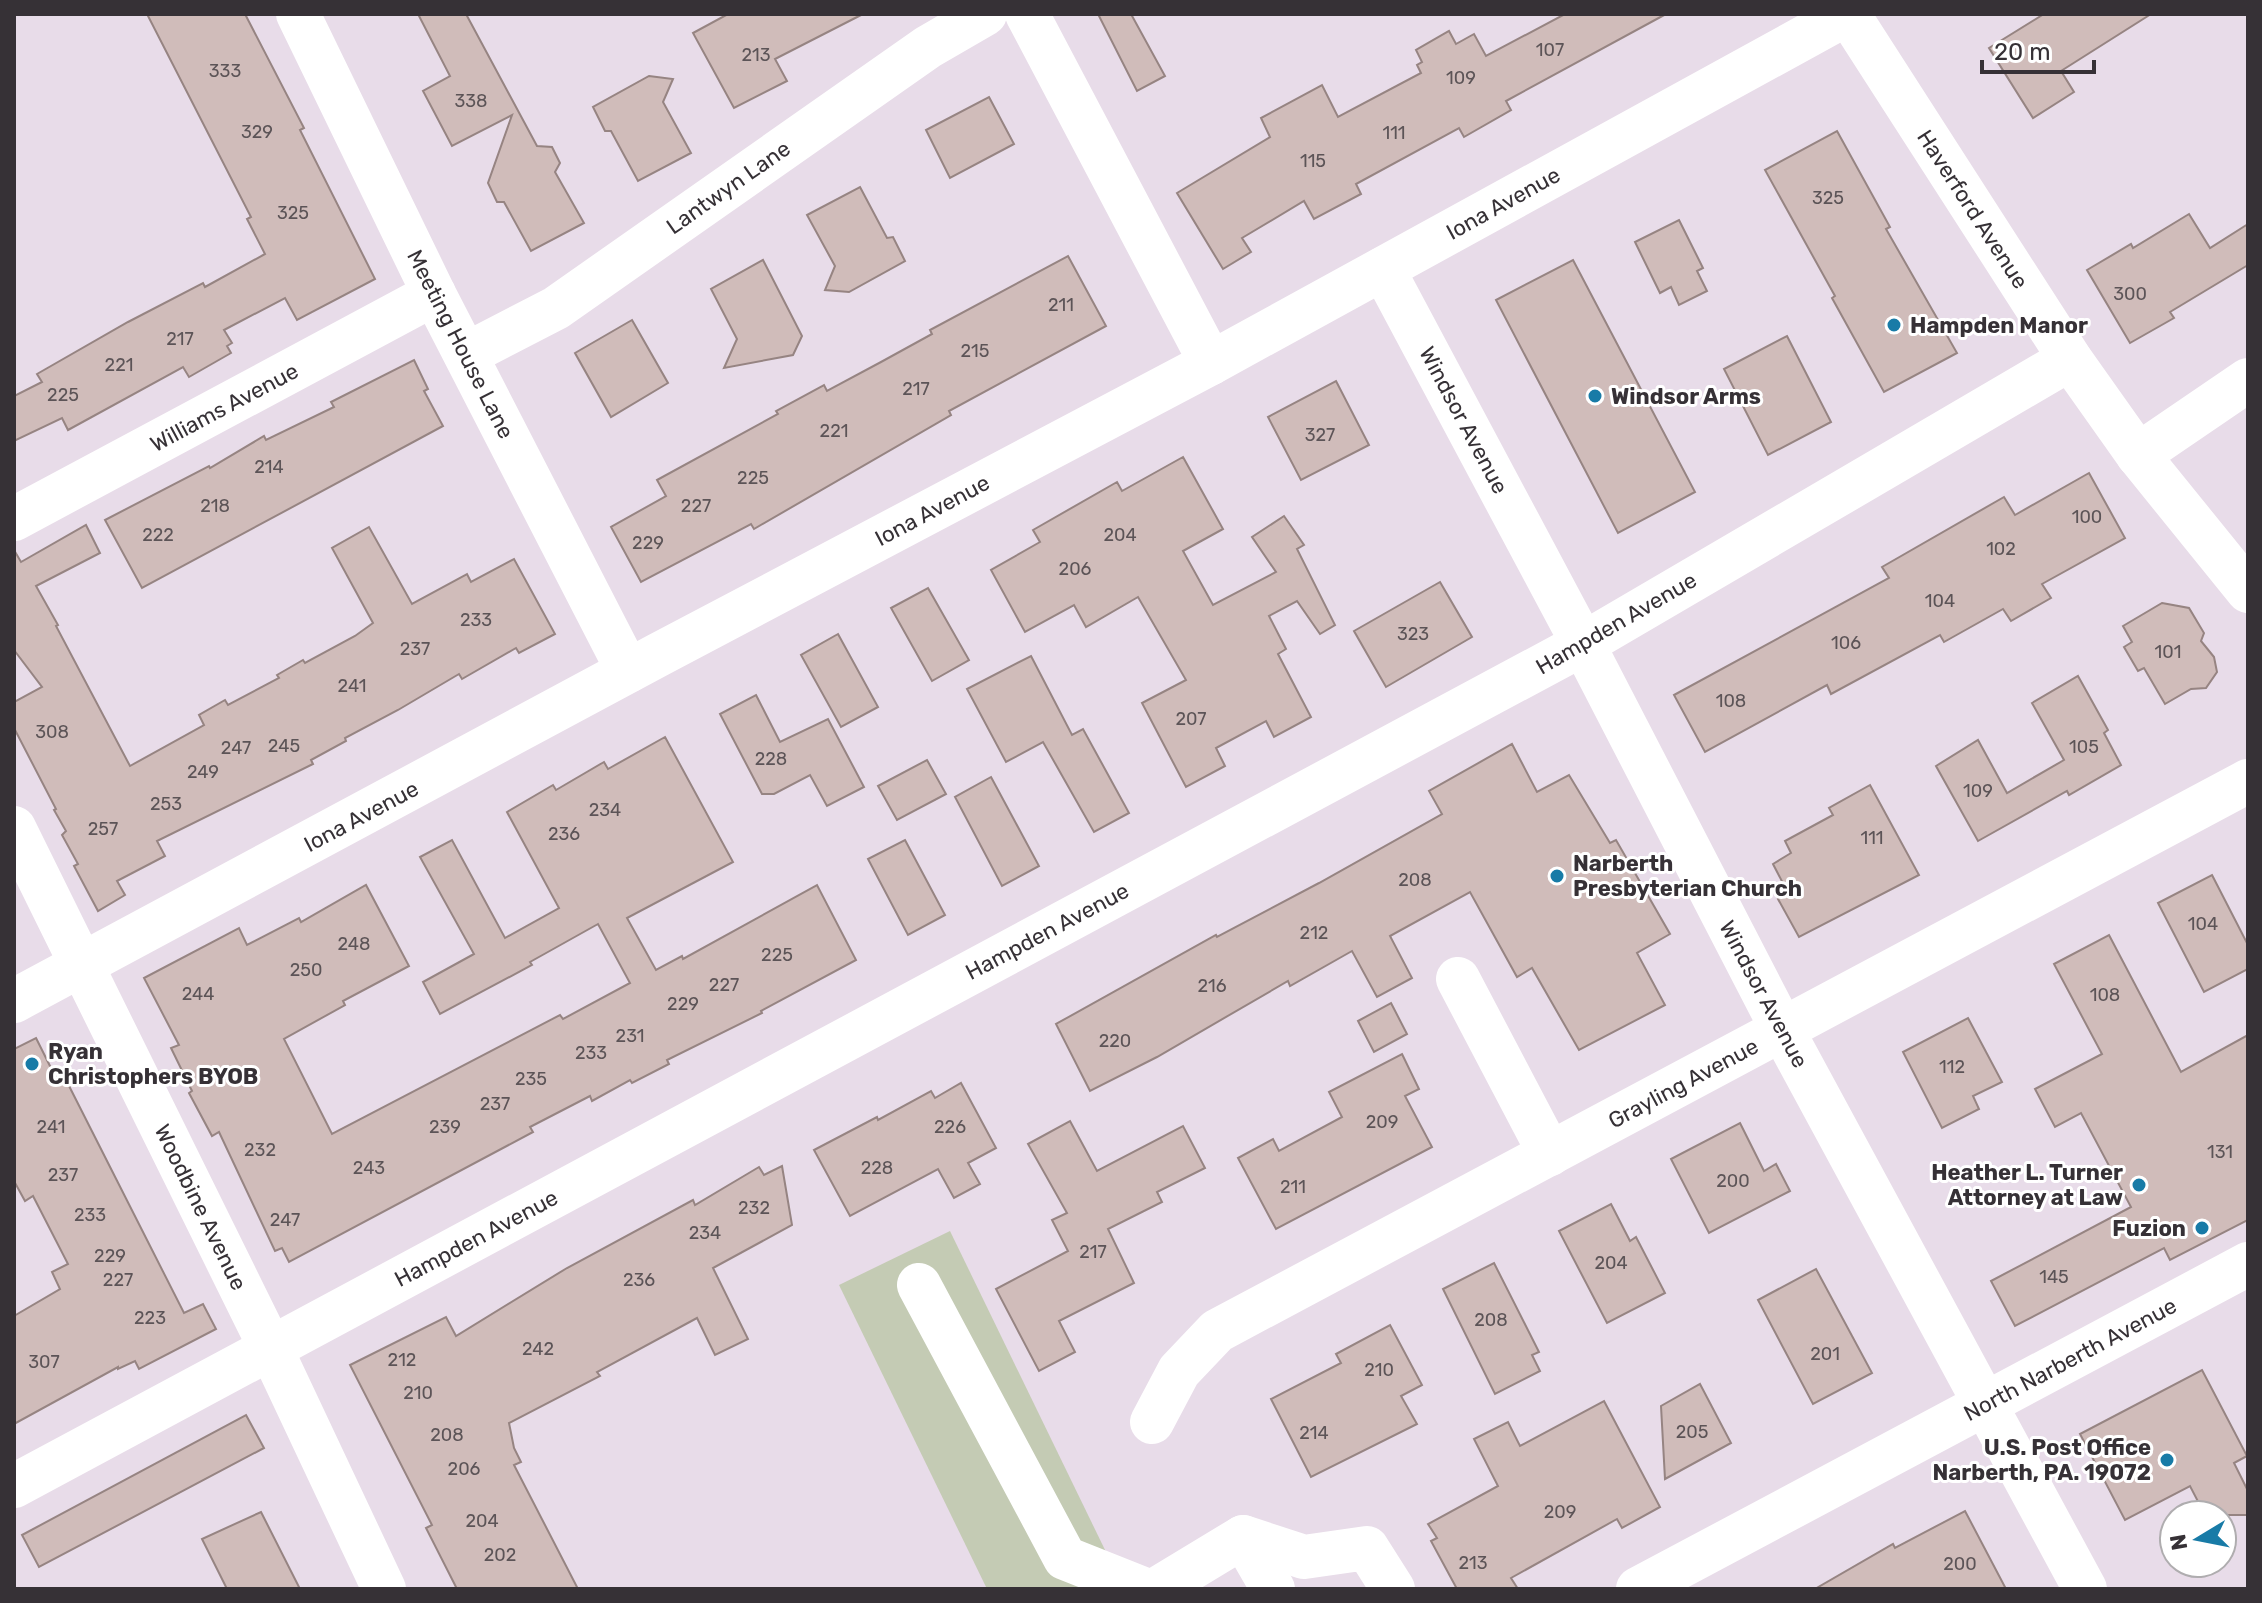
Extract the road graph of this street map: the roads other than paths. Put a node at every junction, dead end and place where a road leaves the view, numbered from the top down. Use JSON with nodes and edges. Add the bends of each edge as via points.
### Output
{"nodes":[{"id":1,"x":298,"y":14,"type":"edge"},
{"id":2,"x":985,"y":14,"type":"edge"},
{"id":3,"x":1027,"y":14,"type":"edge"},
{"id":4,"x":1848,"y":14,"type":"edge"},
{"id":5,"x":1383,"y":269,"type":"junction"},
{"id":6,"x":434,"y":294,"type":"junction"},
{"id":7,"x":467,"y":354,"type":"junction"},
{"id":8,"x":2070,"y":359,"type":"junction"},
{"id":9,"x":1211,"y":363,"type":"junction"},
{"id":10,"x":2248,"y":380,"type":"edge"},
{"id":11,"x":2138,"y":455,"type":"junction"},
{"id":12,"x":14,"y":519,"type":"edge"},
{"id":13,"x":2248,"y":591,"type":"edge"},
{"id":14,"x":1583,"y":644,"type":"junction"},
{"id":15,"x":628,"y":671,"type":"junction"},
{"id":16,"x":2248,"y":781,"type":"edge"},
{"id":17,"x":14,"y":828,"type":"edge"},
{"id":18,"x":82,"y":965,"type":"junction"},
{"id":19,"x":1458,"y":979,"type":"dead end"},
{"id":20,"x":14,"y":1001,"type":"edge"},
{"id":21,"x":1783,"y":1031,"type":"junction"},
{"id":22,"x":1550,"y":1154,"type":"junction"},
{"id":23,"x":2248,"y":1264,"type":"edge"},
{"id":24,"x":919,"y":1285,"type":"dead end"},
{"id":25,"x":271,"y":1349,"type":"junction"},
{"id":26,"x":1986,"y":1404,"type":"junction"},
{"id":27,"x":1152,"y":1422,"type":"dead end"},
{"id":28,"x":14,"y":1486,"type":"edge"},
{"id":29,"x":1243,"y":1537,"type":"junction"},
{"id":30,"x":384,"y":1589,"type":"edge"},
{"id":31,"x":1143,"y":1589,"type":"edge"},
{"id":32,"x":1157,"y":1589,"type":"edge"},
{"id":33,"x":1273,"y":1589,"type":"edge"},
{"id":34,"x":1393,"y":1589,"type":"edge"},
{"id":35,"x":1638,"y":1589,"type":"edge"},
{"id":36,"x":2085,"y":1589,"type":"edge"}],
"edges":[{"from":1,"to":6,"type":"street","name":"Meeting House Lane"},
{"from":2,"to":7,"type":"street","name":"Lantwyn Lane","via":[[928,47],[556,308]]},
{"from":3,"to":9,"type":"street"},
{"from":4,"to":5,"type":"street","name":"Iona Avenue"},
{"from":4,"to":8,"type":"street","name":"Haverford Avenue"},
{"from":5,"to":9,"type":"street","name":"Iona Avenue"},
{"from":5,"to":14,"type":"street","name":"Windsor Avenue"},
{"from":6,"to":7,"type":"street","name":"Meeting House Lane"},
{"from":6,"to":12,"type":"street","name":"Williams Avenue"},
{"from":7,"to":15,"type":"street","name":"Meeting House Lane"},
{"from":8,"to":11,"type":"street","name":"Haverford Avenue"},
{"from":8,"to":14,"type":"street","name":"Hampden Avenue"},
{"from":9,"to":15,"type":"street","name":"Iona Avenue"},
{"from":10,"to":11,"type":"street"},
{"from":11,"to":13,"type":"street","name":"Haverford Avenue"},
{"from":14,"to":21,"type":"street","name":"Windsor Avenue"},
{"from":14,"to":25,"type":"street","name":"Hampden Avenue"},
{"from":15,"to":18,"type":"street","name":"Iona Avenue"},
{"from":16,"to":21,"type":"street","name":"Grayling Avenue"},
{"from":17,"to":18,"type":"street","name":"Woodbine Avenue"},
{"from":18,"to":20,"type":"street","name":"Iona Avenue"},
{"from":18,"to":25,"type":"street","name":"Woodbine Avenue"},
{"from":19,"to":22,"type":"street"},
{"from":21,"to":22,"type":"street","name":"Grayling Avenue"},
{"from":21,"to":26,"type":"street","name":"Windsor Avenue"},
{"from":22,"to":27,"type":"street","name":"Grayling Avenue","via":[[1217,1331],[1179,1371]]},
{"from":23,"to":26,"type":"street","name":"North Narberth Avenue"},
{"from":24,"to":31,"type":"street","via":[[1065,1558]]},
{"from":25,"to":28,"type":"street","name":"Hampden Avenue"},
{"from":25,"to":30,"type":"street","name":"Woodbine Avenue"},
{"from":26,"to":35,"type":"street","name":"North Narberth Avenue"},
{"from":26,"to":36,"type":"street","name":"Windsor Avenue"},
{"from":29,"to":32,"type":"street"},
{"from":29,"to":33,"type":"street"},
{"from":29,"to":34,"type":"street","via":[[1304,1557],[1367,1548]]}]}
